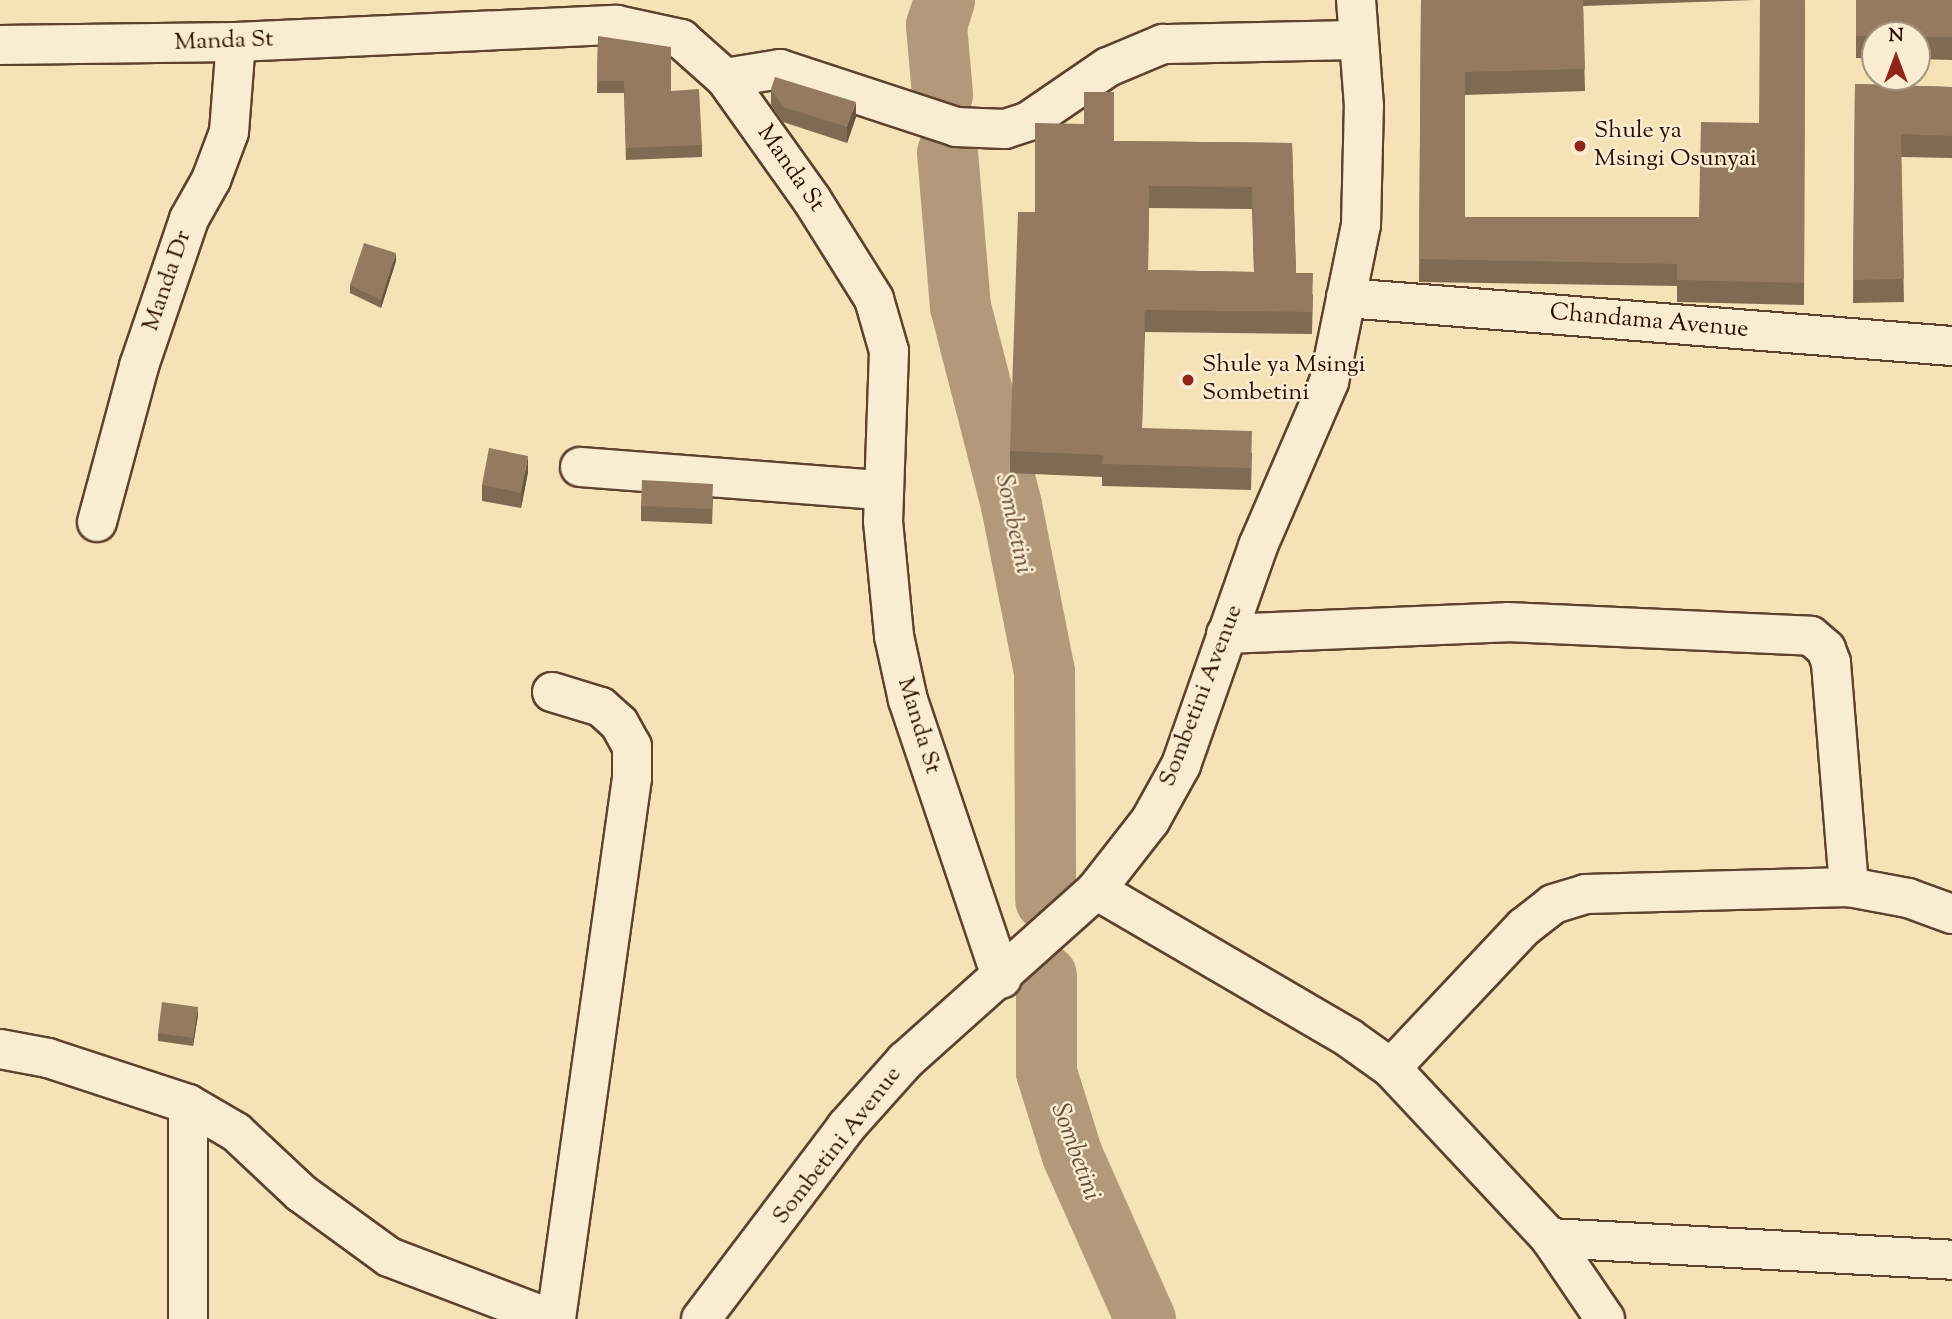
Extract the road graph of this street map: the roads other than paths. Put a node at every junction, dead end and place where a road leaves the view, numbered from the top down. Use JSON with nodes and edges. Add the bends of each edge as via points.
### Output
{"nodes":[{"id":1,"x":1356,"y":0,"type":"edge"},
{"id":2,"x":1359,"y":40,"type":"junction"},
{"id":3,"x":236,"y":43,"type":"junction"},
{"id":4,"x":0,"y":45,"type":"edge"},
{"id":5,"x":725,"y":78,"type":"junction"},
{"id":6,"x":1346,"y":298,"type":"junction"},
{"id":7,"x":1952,"y":346,"type":"edge"},
{"id":8,"x":580,"y":467,"type":"dead end"},
{"id":9,"x":882,"y":490,"type":"junction"},
{"id":10,"x":97,"y":522,"type":"dead end"},
{"id":11,"x":1226,"y":634,"type":"junction"},
{"id":12,"x":552,"y":692,"type":"dead end"},
{"id":13,"x":1849,"y":887,"type":"junction"},
{"id":14,"x":1096,"y":890,"type":"junction"},
{"id":15,"x":1952,"y":914,"type":"edge"},
{"id":16,"x":1002,"y":979,"type":"junction"},
{"id":17,"x":0,"y":1049,"type":"edge"},
{"id":18,"x":1391,"y":1068,"type":"junction"},
{"id":19,"x":188,"y":1104,"type":"junction"},
{"id":20,"x":1550,"y":1238,"type":"junction"},
{"id":21,"x":1952,"y":1260,"type":"edge"},
{"id":22,"x":188,"y":1319,"type":"edge"},
{"id":23,"x":553,"y":1319,"type":"edge"},
{"id":24,"x":701,"y":1319,"type":"edge"},
{"id":25,"x":1605,"y":1319,"type":"edge"}],
"edges":[{"from":1,"to":2,"type":"street","name":"Sombetini Avenue"},
{"from":2,"to":5,"type":"street","via":[[1163,44],[1108,67],[1029,121],[1004,129],[956,127],[780,69]]},
{"from":2,"to":6,"type":"street","name":"Sombetini Avenue","via":[[1364,106],[1361,225]]},
{"from":3,"to":4,"type":"street","name":"Manda St"},
{"from":3,"to":5,"type":"street","name":"Manda St","via":[[617,24],[681,38]]},
{"from":3,"to":10,"type":"street","name":"Manda Dr","via":[[229,132],[211,180],[189,219],[139,366]]},
{"from":5,"to":9,"type":"street","name":"Manda St","via":[[812,200],[874,299],[888,351],[891,389]]},
{"from":6,"to":7,"type":"street","name":"Chandama Avenue"},
{"from":6,"to":11,"type":"street","name":"Sombetini Avenue","via":[[1329,382],[1258,546]]},
{"from":8,"to":9,"type":"street"},
{"from":9,"to":16,"type":"street","name":"Manda St","via":[[894,636],[908,700]]},
{"from":11,"to":13,"type":"street","via":[[1507,622],[1811,636],[1826,649],[1831,663]]},
{"from":11,"to":14,"type":"street","name":"Sombetini Avenue","via":[[1181,765],[1150,821]]},
{"from":12,"to":23,"type":"street","via":[[601,707],[619,723],[632,746],[632,778]]},
{"from":13,"to":15,"type":"street","via":[[1908,898]]},
{"from":13,"to":18,"type":"street","via":[[1616,891],[1553,904],[1524,927]]},
{"from":14,"to":16,"type":"street","name":"Sombetini Avenue"},
{"from":14,"to":18,"type":"street","via":[[1349,1038]]},
{"from":16,"to":24,"type":"street","name":"Sombetini Avenue","via":[[905,1061],[846,1127]]},
{"from":17,"to":19,"type":"street","via":[[48,1058]]},
{"from":18,"to":20,"type":"street"},
{"from":19,"to":22,"type":"street"},
{"from":19,"to":23,"type":"street","via":[[236,1132],[301,1193],[389,1257]]},
{"from":20,"to":21,"type":"street"},
{"from":20,"to":25,"type":"street"}]}
